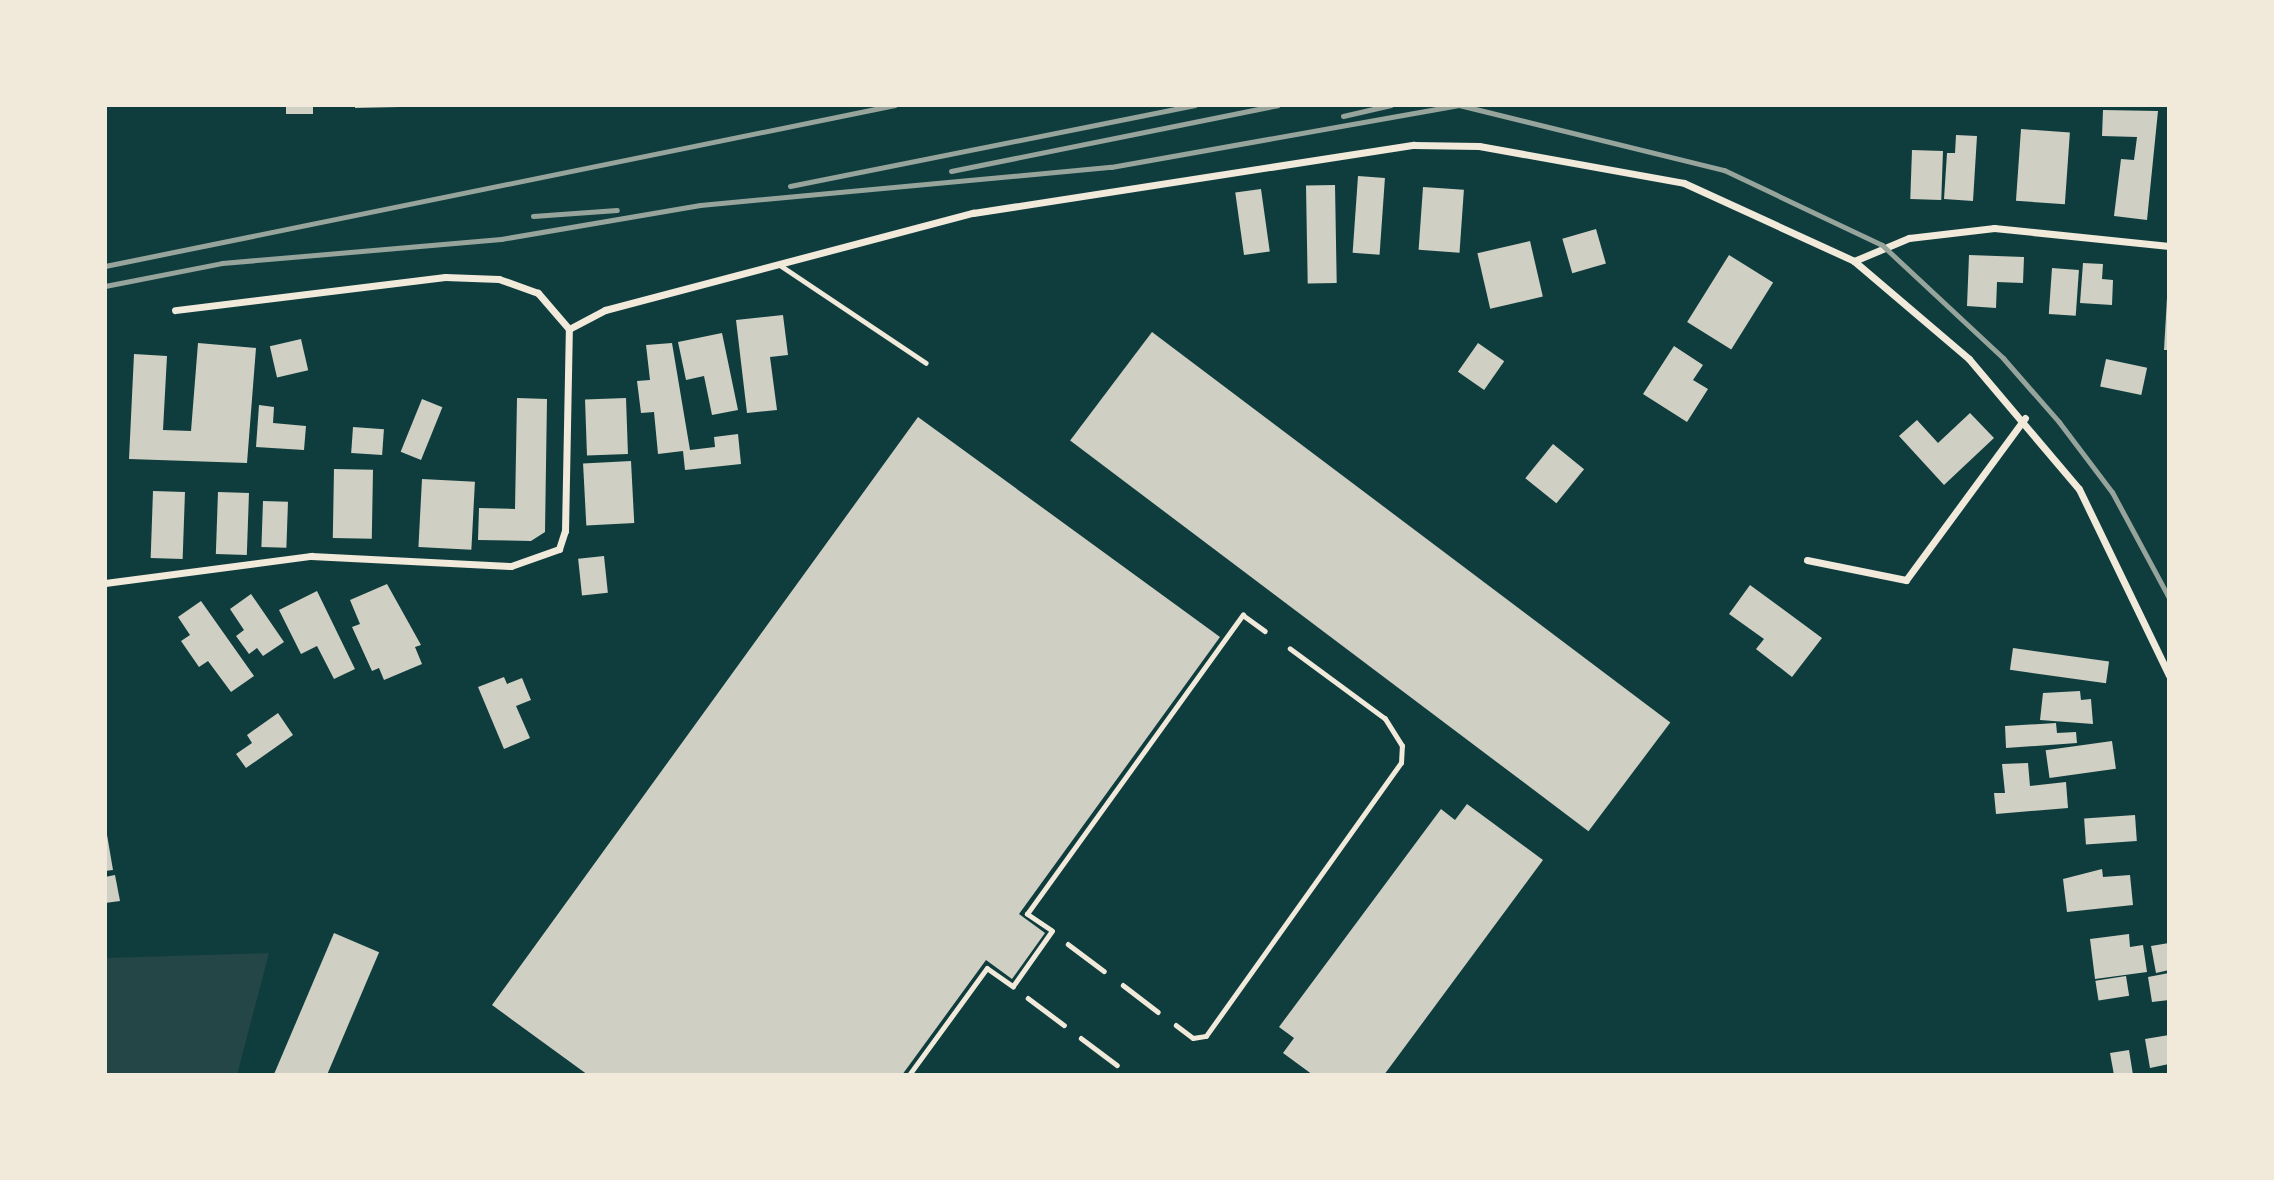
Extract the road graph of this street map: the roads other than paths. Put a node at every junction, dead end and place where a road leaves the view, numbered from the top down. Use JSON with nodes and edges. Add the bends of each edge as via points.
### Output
{"nodes":[{"id":1,"x":2169,"y":246,"type":"edge"},
{"id":2,"x":1854,"y":261,"type":"junction"},
{"id":3,"x":781,"y":266,"type":"junction"},
{"id":4,"x":175,"y":310,"type":"dead end"},
{"id":5,"x":569,"y":329,"type":"junction"},
{"id":6,"x":926,"y":363,"type":"dead end"},
{"id":7,"x":2025,"y":418,"type":"junction"},
{"id":8,"x":1807,"y":560,"type":"dead end"},
{"id":9,"x":105,"y":583,"type":"edge"},
{"id":10,"x":2169,"y":675,"type":"edge"}],
"edges":[{"from":1,"to":2,"type":"street","via":[[1994,228],[1909,238]]},
{"from":2,"to":3,"type":"street","via":[[1684,183],[1479,146],[1414,145],[974,213]]},
{"from":2,"to":7,"type":"street","via":[[1902,296]]},
{"from":3,"to":5,"type":"street","via":[[605,310]]},
{"from":3,"to":6,"type":"lane"},
{"from":4,"to":5,"type":"street","via":[[445,277],[499,279],[538,293]]},
{"from":5,"to":9,"type":"street","via":[[565,531],[559,549],[511,566],[311,556]]},
{"from":7,"to":8,"type":"street","via":[[1906,580]]},
{"from":7,"to":10,"type":"street","via":[[2079,489]]}]}
